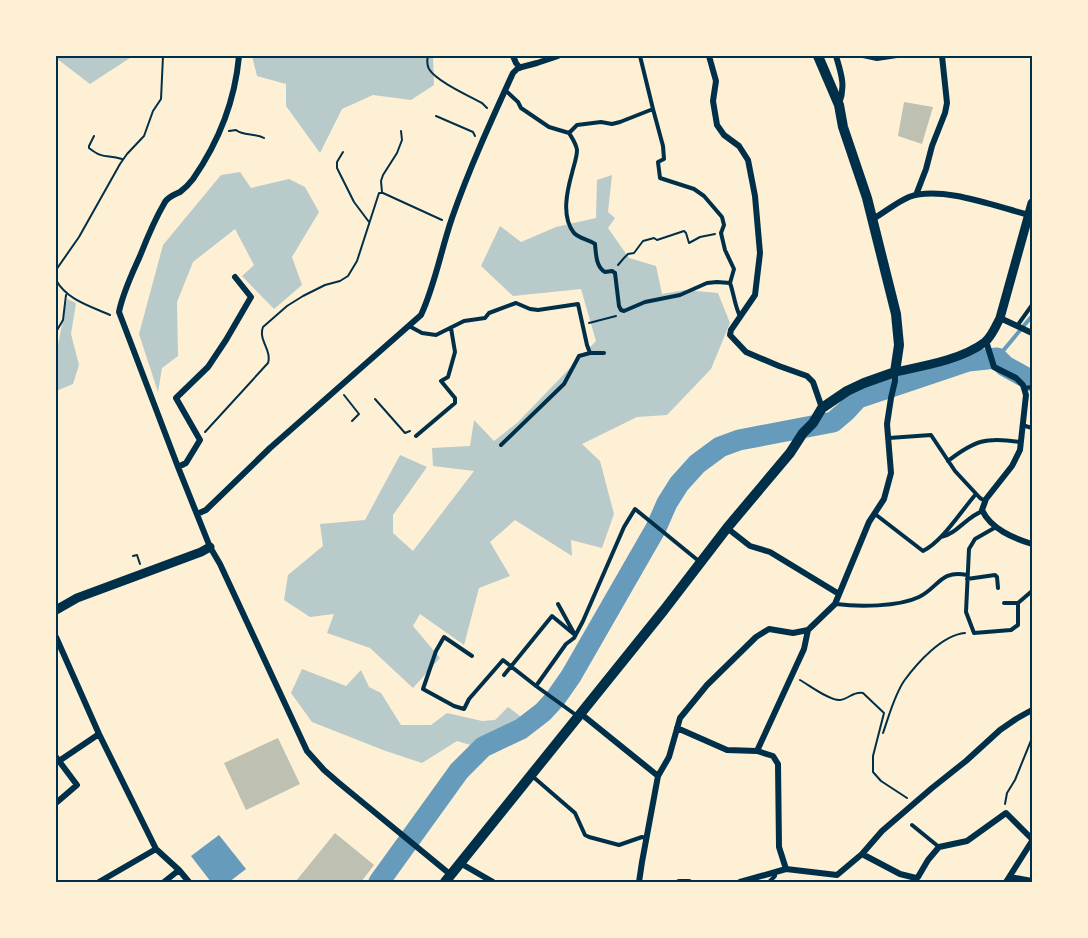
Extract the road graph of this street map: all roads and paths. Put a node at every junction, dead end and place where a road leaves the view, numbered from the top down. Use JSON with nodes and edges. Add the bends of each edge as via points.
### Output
{"nodes":[{"id":1,"x":163,"y":56,"type":"edge"},
{"id":2,"x":239,"y":56,"type":"edge"},
{"id":3,"x":428,"y":56,"type":"edge"},
{"id":4,"x":513,"y":56,"type":"edge"},
{"id":5,"x":558,"y":56,"type":"edge"},
{"id":6,"x":640,"y":56,"type":"edge"},
{"id":7,"x":708,"y":56,"type":"edge"},
{"id":8,"x":818,"y":56,"type":"edge"},
{"id":9,"x":836,"y":56,"type":"edge"},
{"id":10,"x":862,"y":56,"type":"edge"},
{"id":11,"x":897,"y":56,"type":"edge"},
{"id":12,"x":942,"y":56,"type":"edge"},
{"id":13,"x":520,"y":68,"type":"junction"},
{"id":14,"x":505,"y":90,"type":"junction"},
{"id":15,"x":839,"y":105,"type":"junction"},
{"id":16,"x":489,"y":109,"type":"dead end"},
{"id":17,"x":653,"y":109,"type":"junction"},
{"id":18,"x":436,"y":116,"type":"dead end"},
{"id":19,"x":219,"y":131,"type":"junction"},
{"id":20,"x":401,"y":131,"type":"dead end"},
{"id":21,"x":569,"y":133,"type":"junction"},
{"id":22,"x":93,"y":136,"type":"dead end"},
{"id":23,"x":264,"y":138,"type":"dead end"},
{"id":24,"x":343,"y":152,"type":"dead end"},
{"id":25,"x":478,"y":152,"type":"junction"},
{"id":26,"x":123,"y":159,"type":"junction"},
{"id":27,"x":382,"y":193,"type":"junction"},
{"id":28,"x":916,"y":195,"type":"junction"},
{"id":29,"x":1032,"y":203,"type":"edge"},
{"id":30,"x":1029,"y":215,"type":"junction"},
{"id":31,"x":873,"y":219,"type":"junction"},
{"id":32,"x":369,"y":222,"type":"junction"},
{"id":33,"x":450,"y":224,"type":"junction"},
{"id":34,"x":1029,"y":227,"type":"edge"},
{"id":35,"x":721,"y":233,"type":"junction"},
{"id":36,"x":56,"y":270,"type":"edge"},
{"id":37,"x":613,"y":272,"type":"junction"},
{"id":38,"x":235,"y":277,"type":"dead end"},
{"id":39,"x":56,"y":280,"type":"edge"},
{"id":40,"x":730,"y":283,"type":"junction"},
{"id":41,"x":57,"y":287,"type":"edge"},
{"id":42,"x":66,"y":294,"type":"junction"},
{"id":43,"x":1032,"y":305,"type":"edge"},
{"id":44,"x":622,"y":310,"type":"junction"},
{"id":45,"x":121,"y":316,"type":"junction"},
{"id":46,"x":740,"y":316,"type":"junction"},
{"id":47,"x":1000,"y":318,"type":"junction"},
{"id":48,"x":583,"y":324,"type":"junction"},
{"id":49,"x":409,"y":326,"type":"junction"},
{"id":50,"x":1017,"y":326,"type":"junction"},
{"id":51,"x":451,"y":328,"type":"junction"},
{"id":52,"x":56,"y":332,"type":"edge"},
{"id":53,"x":1032,"y":333,"type":"edge"},
{"id":54,"x":986,"y":341,"type":"junction"},
{"id":55,"x":604,"y":352,"type":"dead end"},
{"id":56,"x":590,"y":353,"type":"junction"},
{"id":57,"x":895,"y":376,"type":"junction"},
{"id":58,"x":1032,"y":387,"type":"edge"},
{"id":59,"x":338,"y":388,"type":"junction"},
{"id":60,"x":1024,"y":388,"type":"junction"},
{"id":61,"x":375,"y":399,"type":"dead end"},
{"id":62,"x":822,"y":408,"type":"junction"},
{"id":63,"x":352,"y":421,"type":"dead end"},
{"id":64,"x":1022,"y":425,"type":"junction"},
{"id":65,"x":1032,"y":428,"type":"edge"},
{"id":66,"x":416,"y":436,"type":"joint"},
{"id":67,"x":198,"y":438,"type":"junction"},
{"id":68,"x":889,"y":438,"type":"junction"},
{"id":69,"x":1020,"y":442,"type":"junction"},
{"id":70,"x":501,"y":446,"type":"dead end"},
{"id":71,"x":948,"y":460,"type":"junction"},
{"id":72,"x":178,"y":467,"type":"junction"},
{"id":73,"x":976,"y":494,"type":"junction"},
{"id":74,"x":985,"y":501,"type":"junction"},
{"id":75,"x":983,"y":511,"type":"junction"},
{"id":76,"x":197,"y":514,"type":"junction"},
{"id":77,"x":875,"y":514,"type":"junction"},
{"id":78,"x":996,"y":527,"type":"junction"},
{"id":79,"x":727,"y":528,"type":"junction"},
{"id":80,"x":941,"y":537,"type":"junction"},
{"id":81,"x":1032,"y":544,"type":"edge"},
{"id":82,"x":210,"y":547,"type":"junction"},
{"id":83,"x":133,"y":556,"type":"dead end"},
{"id":84,"x":700,"y":562,"type":"junction"},
{"id":85,"x":140,"y":564,"type":"dead end"},
{"id":86,"x":967,"y":577,"type":"junction"},
{"id":87,"x":998,"y":588,"type":"dead end"},
{"id":88,"x":1032,"y":591,"type":"edge"},
{"id":89,"x":839,"y":594,"type":"junction"},
{"id":90,"x":1004,"y":603,"type":"dead end"},
{"id":91,"x":1018,"y":603,"type":"junction"},
{"id":92,"x":558,"y":604,"type":"dead end"},
{"id":93,"x":835,"y":604,"type":"junction"},
{"id":94,"x":56,"y":610,"type":"edge"},
{"id":95,"x":808,"y":630,"type":"junction"},
{"id":96,"x":974,"y":633,"type":"junction"},
{"id":97,"x":575,"y":635,"type":"junction"},
{"id":98,"x":56,"y":637,"type":"edge"},
{"id":99,"x":472,"y":656,"type":"dead end"},
{"id":100,"x":511,"y":665,"type":"junction"},
{"id":101,"x":504,"y":675,"type":"dead end"},
{"id":102,"x":792,"y":675,"type":"junction"},
{"id":103,"x":536,"y":686,"type":"junction"},
{"id":104,"x":1032,"y":710,"type":"edge"},
{"id":105,"x":579,"y":715,"type":"junction"},
{"id":106,"x":677,"y":728,"type":"junction"},
{"id":107,"x":884,"y":733,"type":"dead end"},
{"id":108,"x":99,"y":734,"type":"junction"},
{"id":109,"x":1032,"y":738,"type":"edge"},
{"id":110,"x":758,"y":751,"type":"junction"},
{"id":111,"x":57,"y":759,"type":"edge"},
{"id":112,"x":531,"y":775,"type":"junction"},
{"id":113,"x":658,"y":776,"type":"junction"},
{"id":114,"x":56,"y":803,"type":"edge"},
{"id":115,"x":914,"y":804,"type":"junction"},
{"id":116,"x":1006,"y":813,"type":"junction"},
{"id":117,"x":912,"y":825,"type":"dead end"},
{"id":118,"x":646,"y":838,"type":"junction"},
{"id":119,"x":1032,"y":840,"type":"edge"},
{"id":120,"x":939,"y":848,"type":"junction"},
{"id":121,"x":156,"y":849,"type":"junction"},
{"id":122,"x":862,"y":854,"type":"junction"},
{"id":123,"x":460,"y":863,"type":"junction"},
{"id":124,"x":786,"y":869,"type":"junction"},
{"id":125,"x":179,"y":870,"type":"junction"},
{"id":126,"x":775,"y":872,"type":"junction"},
{"id":127,"x":900,"y":874,"type":"junction"},
{"id":128,"x":837,"y":875,"type":"junction"},
{"id":129,"x":448,"y":880,"type":"edge"},
{"id":130,"x":1008,"y":880,"type":"edge"},
{"id":131,"x":1032,"y":880,"type":"edge"},
{"id":132,"x":99,"y":882,"type":"edge"},
{"id":133,"x":164,"y":882,"type":"edge"},
{"id":134,"x":189,"y":882,"type":"edge"},
{"id":135,"x":493,"y":882,"type":"edge"},
{"id":136,"x":639,"y":882,"type":"edge"},
{"id":137,"x":679,"y":882,"type":"edge"},
{"id":138,"x":689,"y":882,"type":"edge"},
{"id":139,"x":740,"y":882,"type":"edge"},
{"id":140,"x":769,"y":882,"type":"edge"},
{"id":141,"x":835,"y":882,"type":"edge"},
{"id":142,"x":913,"y":882,"type":"edge"}],
"edges":[{"from":1,"to":26,"type":"path","via":[[161,99],[144,136]]},
{"from":2,"to":19,"type":"street","via":[[228,113]]},
{"from":3,"to":16,"type":"path","via":[[429,69],[437,78]]},
{"from":4,"to":13,"type":"street"},
{"from":5,"to":13,"type":"street"},
{"from":6,"to":17,"type":"lane"},
{"from":7,"to":46,"type":"street","via":[[716,81],[713,101],[717,125],[748,160],[755,196],[760,253],[755,296]]},
{"from":8,"to":15,"type":"main road"},
{"from":9,"to":15,"type":"street","via":[[843,82]]},
{"from":10,"to":11,"type":"lane"},
{"from":12,"to":28,"type":"street","via":[[947,103]]},
{"from":13,"to":14,"type":"street","via":[[515,70]]},
{"from":14,"to":21,"type":"lane","via":[[521,108],[549,127]]},
{"from":14,"to":25,"type":"street"},
{"from":15,"to":31,"type":"main road"},
{"from":17,"to":21,"type":"lane","via":[[612,124],[577,125]]},
{"from":17,"to":35,"type":"lane","via":[[663,146],[664,159],[658,162],[660,178],[704,195],[722,217]]},
{"from":18,"to":25,"type":"path","via":[[473,132]]},
{"from":19,"to":23,"type":"path","via":[[236,130]]},
{"from":19,"to":45,"type":"street","via":[[192,181],[166,200],[122,298]]},
{"from":20,"to":27,"type":"path","via":[[397,153],[381,181]]},
{"from":21,"to":37,"type":"lane","via":[[577,149],[566,205],[570,227],[580,238],[595,244],[601,269]]},
{"from":22,"to":26,"type":"path","via":[[89,148],[101,156]]},
{"from":24,"to":32,"type":"path","via":[[337,162],[339,175]]},
{"from":25,"to":33,"type":"street"},
{"from":26,"to":36,"type":"path"},
{"from":27,"to":32,"type":"path"},
{"from":27,"to":33,"type":"path"},
{"from":28,"to":30,"type":"street","via":[[955,195]]},
{"from":28,"to":31,"type":"street"},
{"from":29,"to":30,"type":"street"},
{"from":30,"to":34,"type":"street"},
{"from":31,"to":57,"type":"main road","via":[[896,314],[899,345]]},
{"from":32,"to":67,"type":"path","via":[[348,276],[303,296],[263,327],[268,363]]},
{"from":33,"to":49,"type":"street","via":[[427,301],[421,315]]},
{"from":34,"to":47,"type":"street"},
{"from":35,"to":37,"type":"path","via":[[689,243],[684,231],[654,238],[628,254]]},
{"from":35,"to":40,"type":"lane","via":[[734,269]]},
{"from":37,"to":44,"type":"lane"},
{"from":38,"to":67,"type":"street","via":[[251,297],[208,367],[176,398]]},
{"from":39,"to":41,"type":"path"},
{"from":40,"to":44,"type":"lane","via":[[707,283],[680,295]]},
{"from":40,"to":46,"type":"lane"},
{"from":41,"to":42,"type":"path"},
{"from":42,"to":45,"type":"path"},
{"from":42,"to":52,"type":"path","via":[[63,320]]},
{"from":43,"to":50,"type":"lane"},
{"from":44,"to":48,"type":"path","via":[[606,320]]},
{"from":45,"to":72,"type":"street"},
{"from":46,"to":62,"type":"street","via":[[730,335],[736,343],[746,352],[807,376]]},
{"from":47,"to":50,"type":"street"},
{"from":47,"to":54,"type":"street"},
{"from":48,"to":51,"type":"lane","via":[[579,304],[538,310],[516,303]]},
{"from":48,"to":56,"type":"lane"},
{"from":49,"to":51,"type":"lane","via":[[432,335]]},
{"from":49,"to":59,"type":"street"},
{"from":50,"to":53,"type":"street"},
{"from":51,"to":66,"type":"lane","via":[[455,352],[448,377],[441,381],[455,403]]},
{"from":54,"to":57,"type":"street","via":[[953,358]]},
{"from":54,"to":60,"type":"street","via":[[994,367],[1016,378]]},
{"from":55,"to":56,"type":"lane"},
{"from":56,"to":70,"type":"lane","via":[[579,357],[564,384]]},
{"from":57,"to":62,"type":"main road","via":[[864,382]]},
{"from":57,"to":68,"type":"street","via":[[887,424]]},
{"from":58,"to":60,"type":"lane"},
{"from":59,"to":63,"type":"path","via":[[359,414]]},
{"from":59,"to":76,"type":"street","via":[[206,510]]},
{"from":60,"to":64,"type":"street"},
{"from":61,"to":66,"type":"path","via":[[405,433]]},
{"from":62,"to":79,"type":"main road"},
{"from":64,"to":65,"type":"lane"},
{"from":64,"to":69,"type":"street"},
{"from":67,"to":72,"type":"street","via":[[186,464]]},
{"from":68,"to":71,"type":"lane","via":[[931,435]]},
{"from":68,"to":77,"type":"street","via":[[891,472],[884,500]]},
{"from":69,"to":71,"type":"lane","via":[[981,441]]},
{"from":69,"to":74,"type":"street","via":[[1012,466]]},
{"from":71,"to":73,"type":"lane"},
{"from":72,"to":76,"type":"street"},
{"from":73,"to":74,"type":"lane"},
{"from":73,"to":80,"type":"lane"},
{"from":74,"to":75,"type":"street"},
{"from":75,"to":78,"type":"street"},
{"from":75,"to":80,"type":"lane"},
{"from":76,"to":82,"type":"street"},
{"from":77,"to":80,"type":"lane","via":[[922,551]]},
{"from":77,"to":89,"type":"street"},
{"from":78,"to":81,"type":"street"},
{"from":78,"to":86,"type":"lane","via":[[971,544]]},
{"from":79,"to":84,"type":"main road"},
{"from":79,"to":89,"type":"street","via":[[750,546],[770,552]]},
{"from":82,"to":94,"type":"street","via":[[76,598]]},
{"from":82,"to":129,"type":"street","via":[[307,751],[331,777],[414,844]]},
{"from":83,"to":85,"type":"path","via":[[137,555]]},
{"from":84,"to":97,"type":"lane","via":[[635,508]]},
{"from":84,"to":105,"type":"main road"},
{"from":86,"to":87,"type":"lane","via":[[995,576]]},
{"from":86,"to":93,"type":"lane","via":[[951,574],[911,600],[868,607]]},
{"from":86,"to":96,"type":"lane","via":[[966,612]]},
{"from":88,"to":91,"type":"lane"},
{"from":89,"to":93,"type":"street"},
{"from":90,"to":91,"type":"lane"},
{"from":91,"to":96,"type":"lane","via":[[1018,625],[1011,630]]},
{"from":92,"to":97,"type":"lane"},
{"from":93,"to":95,"type":"street"},
{"from":95,"to":102,"type":"street"},
{"from":95,"to":106,"type":"street","via":[[793,633],[769,629],[756,637],[707,685],[680,718]]},
{"from":96,"to":107,"type":"path","via":[[959,634],[933,648],[904,682]]},
{"from":97,"to":100,"type":"lane","via":[[552,616]]},
{"from":97,"to":103,"type":"lane"},
{"from":98,"to":108,"type":"street"},
{"from":99,"to":100,"type":"lane","via":[[444,637],[423,689],[464,709],[503,660]]},
{"from":100,"to":101,"type":"lane"},
{"from":100,"to":103,"type":"lane"},
{"from":102,"to":110,"type":"street"},
{"from":102,"to":115,"type":"path","via":[[832,699],[863,693],[884,712],[873,772]]},
{"from":103,"to":105,"type":"lane"},
{"from":104,"to":115,"type":"street","via":[[1000,730]]},
{"from":105,"to":112,"type":"main road"},
{"from":105,"to":113,"type":"street"},
{"from":106,"to":110,"type":"street","via":[[727,750]]},
{"from":106,"to":113,"type":"street","via":[[669,757]]},
{"from":108,"to":111,"type":"street"},
{"from":108,"to":121,"type":"street"},
{"from":109,"to":116,"type":"path","via":[[1016,780],[1006,793]]},
{"from":110,"to":124,"type":"street","via":[[773,756],[778,764],[779,847]]},
{"from":111,"to":114,"type":"street","via":[[77,785]]},
{"from":112,"to":118,"type":"lane","via":[[575,813],[585,835],[619,844]]},
{"from":112,"to":123,"type":"main road"},
{"from":113,"to":118,"type":"street"},
{"from":115,"to":122,"type":"street"},
{"from":116,"to":119,"type":"street"},
{"from":116,"to":120,"type":"street","via":[[967,841]]},
{"from":117,"to":120,"type":"lane"},
{"from":118,"to":136,"type":"street"},
{"from":119,"to":130,"type":"street"},
{"from":120,"to":127,"type":"street","via":[[918,877]]},
{"from":121,"to":125,"type":"street"},
{"from":121,"to":132,"type":"street"},
{"from":122,"to":127,"type":"street"},
{"from":122,"to":128,"type":"street"},
{"from":123,"to":129,"type":"main road"},
{"from":123,"to":135,"type":"street"},
{"from":124,"to":126,"type":"street"},
{"from":124,"to":128,"type":"street"},
{"from":125,"to":133,"type":"street"},
{"from":125,"to":134,"type":"street"},
{"from":126,"to":139,"type":"street"},
{"from":126,"to":140,"type":"lane"},
{"from":127,"to":142,"type":"street"},
{"from":128,"to":141,"type":"lane"},
{"from":130,"to":131,"type":"street"},
{"from":137,"to":138,"type":"street"}]}
